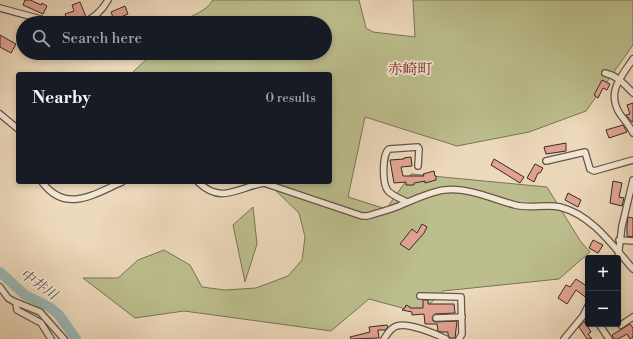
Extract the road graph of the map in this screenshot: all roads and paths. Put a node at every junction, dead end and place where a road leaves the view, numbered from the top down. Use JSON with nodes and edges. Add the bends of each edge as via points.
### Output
{"nodes":[{"id":1,"x":108,"y":0,"type":"edge"},
{"id":2,"x":0,"y":8,"type":"edge"},
{"id":3,"x":29,"y":16,"type":"edge"},
{"id":4,"x":95,"y":16,"type":"edge"},
{"id":5,"x":633,"y":59,"type":"edge"},
{"id":6,"x":605,"y":73,"type":"dead end"},
{"id":7,"x":619,"y":79,"type":"junction"},
{"id":8,"x":633,"y":93,"type":"edge"},
{"id":9,"x":0,"y":114,"type":"edge"},
{"id":10,"x":16,"y":126,"type":"edge"},
{"id":11,"x":633,"y":133,"type":"edge"},
{"id":12,"x":546,"y":160,"type":"dead end"},
{"id":13,"x":633,"y":160,"type":"edge"},
{"id":14,"x":418,"y":166,"type":"dead end"},
{"id":15,"x":633,"y":180,"type":"edge"},
{"id":16,"x":44,"y":184,"type":"edge"},
{"id":17,"x":117,"y":184,"type":"edge"},
{"id":18,"x":200,"y":184,"type":"edge"},
{"id":19,"x":259,"y":184,"type":"edge"},
{"id":20,"x":267,"y":184,"type":"edge"},
{"id":21,"x":407,"y":202,"type":"junction"},
{"id":22,"x":619,"y":240,"type":"junction"},
{"id":23,"x":633,"y":241,"type":"edge"},
{"id":24,"x":618,"y":255,"type":"edge"},
{"id":25,"x":621,"y":258,"type":"edge"},
{"id":26,"x":633,"y":269,"type":"edge"},
{"id":27,"x":0,"y":287,"type":"edge"},
{"id":28,"x":420,"y":296,"type":"dead end"},
{"id":29,"x":16,"y":303,"type":"junction"},
{"id":30,"x":585,"y":314,"type":"edge"},
{"id":31,"x":462,"y":317,"type":"junction"},
{"id":32,"x":633,"y":317,"type":"edge"},
{"id":33,"x":436,"y":318,"type":"dead end"},
{"id":34,"x":621,"y":325,"type":"dead end"},
{"id":35,"x":601,"y":327,"type":"edge"},
{"id":36,"x":51,"y":339,"type":"edge"},
{"id":37,"x":64,"y":339,"type":"edge"},
{"id":38,"x":384,"y":339,"type":"edge"},
{"id":39,"x":446,"y":339,"type":"edge"},
{"id":40,"x":459,"y":339,"type":"edge"},
{"id":41,"x":564,"y":339,"type":"edge"},
{"id":42,"x":609,"y":339,"type":"edge"}],
"edges":[{"from":1,"to":4,"type":"street"},
{"from":2,"to":3,"type":"street"},
{"from":5,"to":7,"type":"street"},
{"from":6,"to":7,"type":"street"},
{"from":7,"to":8,"type":"street"},
{"from":7,"to":11,"type":"street","via":[[615,91],[617,106]]},
{"from":9,"to":10,"type":"street"},
{"from":12,"to":13,"type":"street","via":[[585,152],[590,169],[594,171]]},
{"from":14,"to":21,"type":"street","via":[[418,147],[389,149],[385,154],[386,187],[392,194]]},
{"from":15,"to":22,"type":"street"},
{"from":16,"to":17,"type":"street","via":[[57,195],[79,200]]},
{"from":18,"to":19,"type":"street","via":[[204,188],[224,194]]},
{"from":20,"to":21,"type":"street","via":[[362,216]]},
{"from":21,"to":24,"type":"street","via":[[437,191],[459,190],[523,207],[562,208],[590,223]]},
{"from":22,"to":23,"type":"street"},
{"from":22,"to":24,"type":"street"},
{"from":25,"to":26,"type":"street"},
{"from":27,"to":29,"type":"street","via":[[8,298]]},
{"from":28,"to":31,"type":"street","via":[[461,297]]},
{"from":29,"to":36,"type":"street","via":[[17,310],[41,323]]},
{"from":29,"to":37,"type":"street","via":[[40,312]]},
{"from":30,"to":41,"type":"street"},
{"from":31,"to":33,"type":"street"},
{"from":31,"to":40,"type":"street","via":[[462,334]]},
{"from":32,"to":34,"type":"street"},
{"from":35,"to":42,"type":"street"},
{"from":38,"to":39,"type":"street","via":[[398,325],[429,331]]}]}
